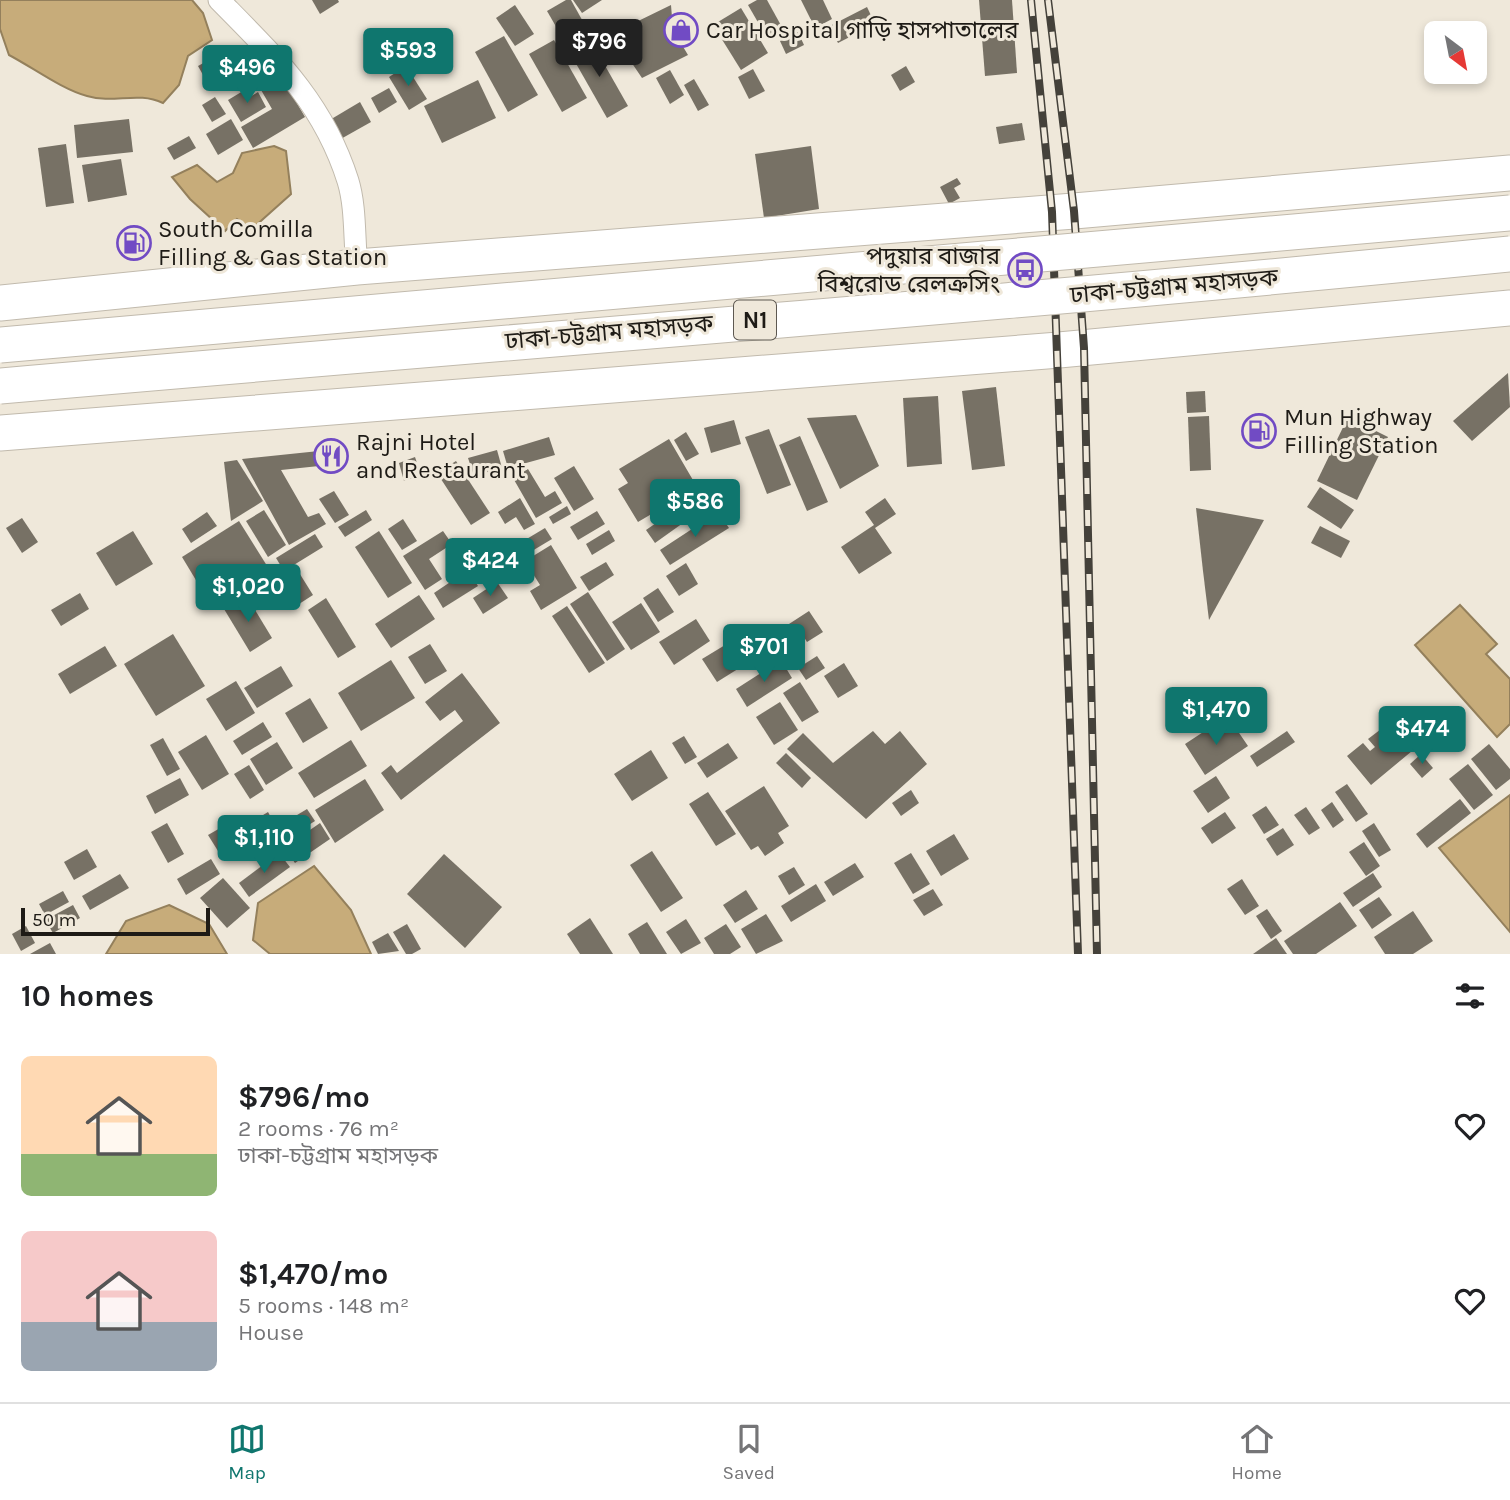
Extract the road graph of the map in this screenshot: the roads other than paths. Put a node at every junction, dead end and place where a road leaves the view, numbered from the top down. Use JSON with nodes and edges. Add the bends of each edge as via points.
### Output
{"nodes":[{"id":1,"x":219,"y":0,"type":"edge"},
{"id":2,"x":1510,"y":173,"type":"edge"},
{"id":3,"x":1510,"y":213,"type":"edge"},
{"id":4,"x":1510,"y":254,"type":"edge"},
{"id":5,"x":357,"y":267,"type":"junction"},
{"id":6,"x":0,"y":303,"type":"edge"},
{"id":7,"x":1510,"y":308,"type":"edge"},
{"id":8,"x":0,"y":345,"type":"edge"},
{"id":9,"x":0,"y":386,"type":"edge"},
{"id":10,"x":0,"y":433,"type":"edge"}],
"edges":[{"from":1,"to":5,"type":"street","via":[[289,71],[324,124],[349,183]]},
{"from":2,"to":5,"type":"highway"},
{"from":3,"to":8,"type":"highway","name":"ঢাকা-চট্টগ্রাম মহাসড়ক","number":"N1","bridge":true},
{"from":4,"to":9,"type":"highway","name":"ঢাকা-চট্টগ্রাম মহাসড়ক","number":"N1","bridge":true,"via":[[1168,288]]},
{"from":5,"to":6,"type":"highway"},
{"from":7,"to":10,"type":"highway","number":"N1","via":[[1084,348]]}]}
